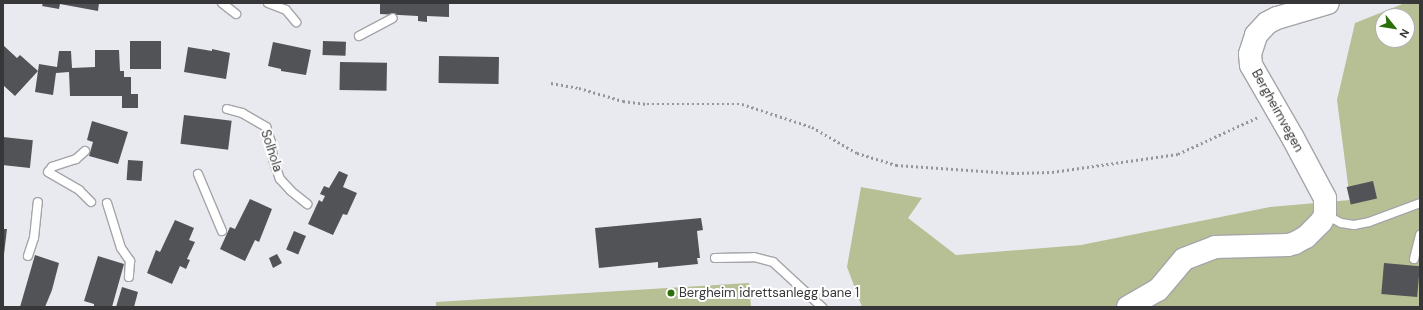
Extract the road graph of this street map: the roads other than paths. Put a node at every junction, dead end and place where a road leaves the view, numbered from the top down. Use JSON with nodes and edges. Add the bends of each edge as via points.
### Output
{"nodes":[{"id":1,"x":222,"y":3,"type":"edge"},
{"id":2,"x":268,"y":3,"type":"edge"},
{"id":3,"x":1328,"y":3,"type":"edge"},
{"id":4,"x":236,"y":14,"type":"dead end"},
{"id":5,"x":393,"y":18,"type":"dead end"},
{"id":6,"x":296,"y":22,"type":"dead end"},
{"id":7,"x":359,"y":36,"type":"dead end"},
{"id":8,"x":227,"y":109,"type":"dead end"},
{"id":9,"x":86,"y":151,"type":"dead end"},
{"id":10,"x":199,"y":178,"type":"dead end"},
{"id":11,"x":38,"y":202,"type":"dead end"},
{"id":12,"x":91,"y":202,"type":"dead end"},
{"id":13,"x":108,"y":202,"type":"dead end"},
{"id":14,"x":1420,"y":203,"type":"edge"},
{"id":15,"x":307,"y":204,"type":"dead end"},
{"id":16,"x":1325,"y":215,"type":"junction"},
{"id":17,"x":222,"y":231,"type":"dead end"},
{"id":18,"x":1420,"y":235,"type":"edge"},
{"id":19,"x":28,"y":256,"type":"dead end"},
{"id":20,"x":715,"y":258,"type":"dead end"},
{"id":21,"x":1414,"y":259,"type":"dead end"},
{"id":22,"x":128,"y":277,"type":"dead end"},
{"id":23,"x":822,"y":307,"type":"edge"},
{"id":24,"x":1128,"y":307,"type":"edge"}],
"edges":[{"from":1,"to":4,"type":"lane"},
{"from":2,"to":6,"type":"lane","via":[[286,10]]},
{"from":3,"to":16,"type":"street","name":"Bergheimvegen","via":[[1267,23],[1256,35],[1250,54],[1251,65],[1325,198]]},
{"from":5,"to":7,"type":"lane"},
{"from":8,"to":15,"type":"lane","name":"Solhola","via":[[242,113],[266,127],[280,179]]},
{"from":9,"to":12,"type":"lane","via":[[76,159],[52,167],[48,172],[79,190]]},
{"from":10,"to":17,"type":"lane"},
{"from":11,"to":19,"type":"lane","via":[[34,238]]},
{"from":13,"to":22,"type":"lane","via":[[121,248],[130,261]]},
{"from":14,"to":16,"type":"lane","via":[[1354,225],[1341,223]]},
{"from":16,"to":24,"type":"street","via":[[1316,228],[1296,243],[1215,247],[1184,259],[1158,290]]},
{"from":18,"to":21,"type":"lane"},
{"from":20,"to":23,"type":"lane","via":[[754,257],[773,262]]}]}
